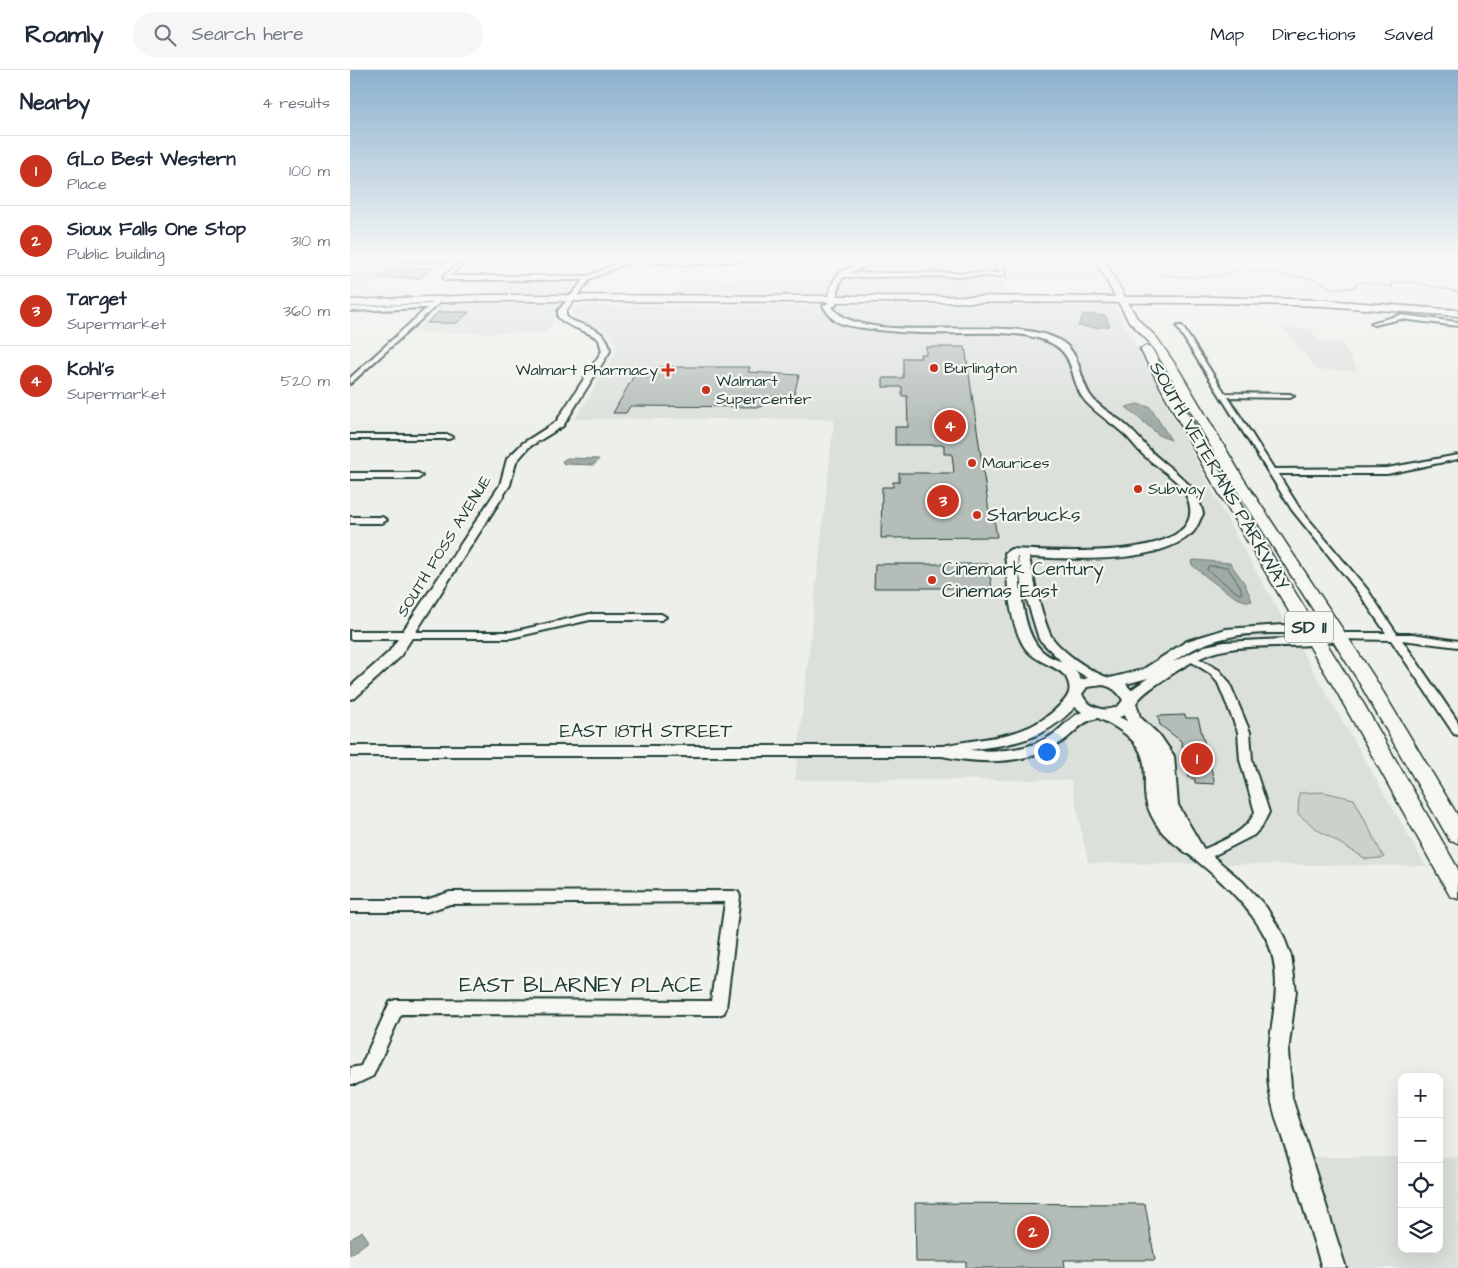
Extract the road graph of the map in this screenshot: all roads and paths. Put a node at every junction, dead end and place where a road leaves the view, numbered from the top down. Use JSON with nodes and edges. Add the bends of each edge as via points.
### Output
{"nodes":[{"id":1,"x":424,"y":314,"type":"edge"},
{"id":2,"x":562,"y":314,"type":"edge"},
{"id":3,"x":832,"y":314,"type":"edge"},
{"id":4,"x":1130,"y":314,"type":"edge"},
{"id":5,"x":1133,"y":320,"type":"junction"},
{"id":6,"x":1374,"y":323,"type":"dead end"},
{"id":7,"x":1458,"y":324,"type":"edge"},
{"id":8,"x":1180,"y":327,"type":"dead end"},
{"id":9,"x":350,"y":382,"type":"edge"},
{"id":10,"x":1223,"y":395,"type":"junction"},
{"id":11,"x":1290,"y":396,"type":"dead end"},
{"id":12,"x":350,"y":437,"type":"edge"},
{"id":13,"x":450,"y":437,"type":"dead end"},
{"id":14,"x":1458,"y":457,"type":"edge"},
{"id":15,"x":1272,"y":472,"type":"junction"},
{"id":16,"x":350,"y":476,"type":"edge"},
{"id":17,"x":418,"y":476,"type":"dead end"},
{"id":18,"x":350,"y":520,"type":"edge"},
{"id":19,"x":382,"y":520,"type":"dead end"},
{"id":20,"x":1017,"y":553,"type":"junction"},
{"id":21,"x":1074,"y":553,"type":"junction"},
{"id":22,"x":1026,"y":577,"type":"junction"},
{"id":23,"x":661,"y":617,"type":"dead end"},
{"id":24,"x":350,"y":635,"type":"edge"},
{"id":25,"x":408,"y":635,"type":"junction"},
{"id":26,"x":1314,"y":636,"type":"junction"},
{"id":27,"x":1339,"y":636,"type":"junction"},
{"id":28,"x":1394,"y":636,"type":"junction"},
{"id":29,"x":1458,"y":644,"type":"edge"},
{"id":30,"x":1191,"y":657,"type":"junction"},
{"id":31,"x":1107,"y":682,"type":"junction"},
{"id":32,"x":1076,"y":694,"type":"junction"},
{"id":33,"x":350,"y":695,"type":"edge"},
{"id":34,"x":1129,"y":701,"type":"junction"},
{"id":35,"x":1099,"y":713,"type":"junction"},
{"id":36,"x":1458,"y":731,"type":"edge"},
{"id":37,"x":350,"y":750,"type":"edge"},
{"id":38,"x":942,"y":751,"type":"junction"},
{"id":39,"x":1458,"y":835,"type":"edge"},
{"id":40,"x":1201,"y":855,"type":"junction"},
{"id":41,"x":1458,"y":890,"type":"edge"},
{"id":42,"x":350,"y":906,"type":"edge"},
{"id":43,"x":350,"y":1076,"type":"edge"},
{"id":44,"x":1334,"y":1268,"type":"edge"}],
"edges":[{"from":1,"to":9,"type":"street"},
{"from":2,"to":25,"type":"street","name":"SOUTH FOSS AVENUE","via":[[562,317],[598,334],[605,342],[606,352],[560,424],[526,445],[511,461],[505,485]]},
{"from":3,"to":21,"type":"street","via":[[878,330],[1006,330],[1037,335],[1057,342],[1070,354],[1088,399],[1128,432],[1148,454],[1180,478],[1197,514],[1194,525],[1173,542],[1136,552]]},
{"from":4,"to":5,"type":"highway","name":"SOUTH VETERANS PARKWAY","number":"SD 11"},
{"from":5,"to":26,"type":"highway","name":"SOUTH VETERANS PARKWAY","number":"SD 11","via":[[1138,336],[1211,468]]},
{"from":5,"to":27,"type":"highway","name":"SOUTH VETERANS PARKWAY","number":"SD 11","via":[[1153,340],[1173,370],[1236,478]]},
{"from":6,"to":7,"type":"street","via":[[1401,317]]},
{"from":8,"to":10,"type":"street"},
{"from":10,"to":11,"type":"street"},
{"from":10,"to":15,"type":"street"},
{"from":12,"to":13,"type":"street"},
{"from":14,"to":15,"type":"street","via":[[1388,471]]},
{"from":15,"to":28,"type":"street","via":[[1309,528],[1363,591]]},
{"from":16,"to":17,"type":"street"},
{"from":18,"to":19,"type":"street"},
{"from":20,"to":21,"type":"street"},
{"from":20,"to":22,"type":"street"},
{"from":20,"to":32,"type":"street","via":[[1021,623],[1027,642],[1036,653],[1072,675]]},
{"from":21,"to":22,"type":"street","via":[[1039,560],[1029,568]]},
{"from":22,"to":31,"type":"street","via":[[1049,644],[1074,664]]},
{"from":23,"to":25,"type":"street","via":[[590,617],[511,634]]},
{"from":24,"to":25,"type":"street"},
{"from":25,"to":33,"type":"street","name":"SOUTH FOSS AVENUE","via":[[388,663]]},
{"from":26,"to":27,"type":"street","name":"EAST 18TH STREET"},
{"from":26,"to":30,"type":"street","name":"EAST 18TH STREET","via":[[1227,645]]},
{"from":26,"to":31,"type":"street","name":"EAST 18TH STREET","via":[[1248,630],[1217,635],[1186,647],[1144,676]]},
{"from":26,"to":41,"type":"highway","name":"SOUTH VETERANS PARKWAY","number":"SD 11"},
{"from":27,"to":28,"type":"street"},
{"from":27,"to":39,"type":"highway","name":"SOUTH VETERANS PARKWAY","number":"SD 11"},
{"from":28,"to":29,"type":"street"},
{"from":28,"to":36,"type":"street"},
{"from":30,"to":34,"type":"street","name":"EAST 18TH STREET"},
{"from":30,"to":40,"type":"street","via":[[1215,672],[1223,682],[1244,732],[1246,760],[1262,812],[1249,832]]},
{"from":31,"to":32,"type":"street","name":"EAST 18TH STREET","via":[[1090,682]]},
{"from":31,"to":34,"type":"street","via":[[1123,689]]},
{"from":32,"to":35,"type":"street","via":[[1082,706]]},
{"from":32,"to":38,"type":"street","name":"EAST 18TH STREET","via":[[1061,715],[1032,735]]},
{"from":34,"to":35,"type":"street","name":"EAST 18TH STREET","via":[[1122,710]]},
{"from":34,"to":40,"type":"street","via":[[1133,719],[1156,740],[1166,756],[1170,806]]},
{"from":35,"to":38,"type":"street","name":"EAST 18TH STREET","via":[[1074,720],[1052,742],[1022,752],[965,756]]},
{"from":35,"to":40,"type":"street","via":[[1121,724],[1145,747],[1151,758],[1152,798],[1157,810],[1176,838]]},
{"from":37,"to":38,"type":"street","name":"EAST 18TH STREET"},
{"from":40,"to":44,"type":"street","via":[[1255,906],[1282,955],[1288,999],[1278,1044],[1276,1069],[1280,1098]]},
{"from":42,"to":43,"type":"street","name":"EAST BLARNEY PLACE","via":[[426,906],[450,898],[733,896],[718,1008],[396,1006],[367,1071]]}]}
